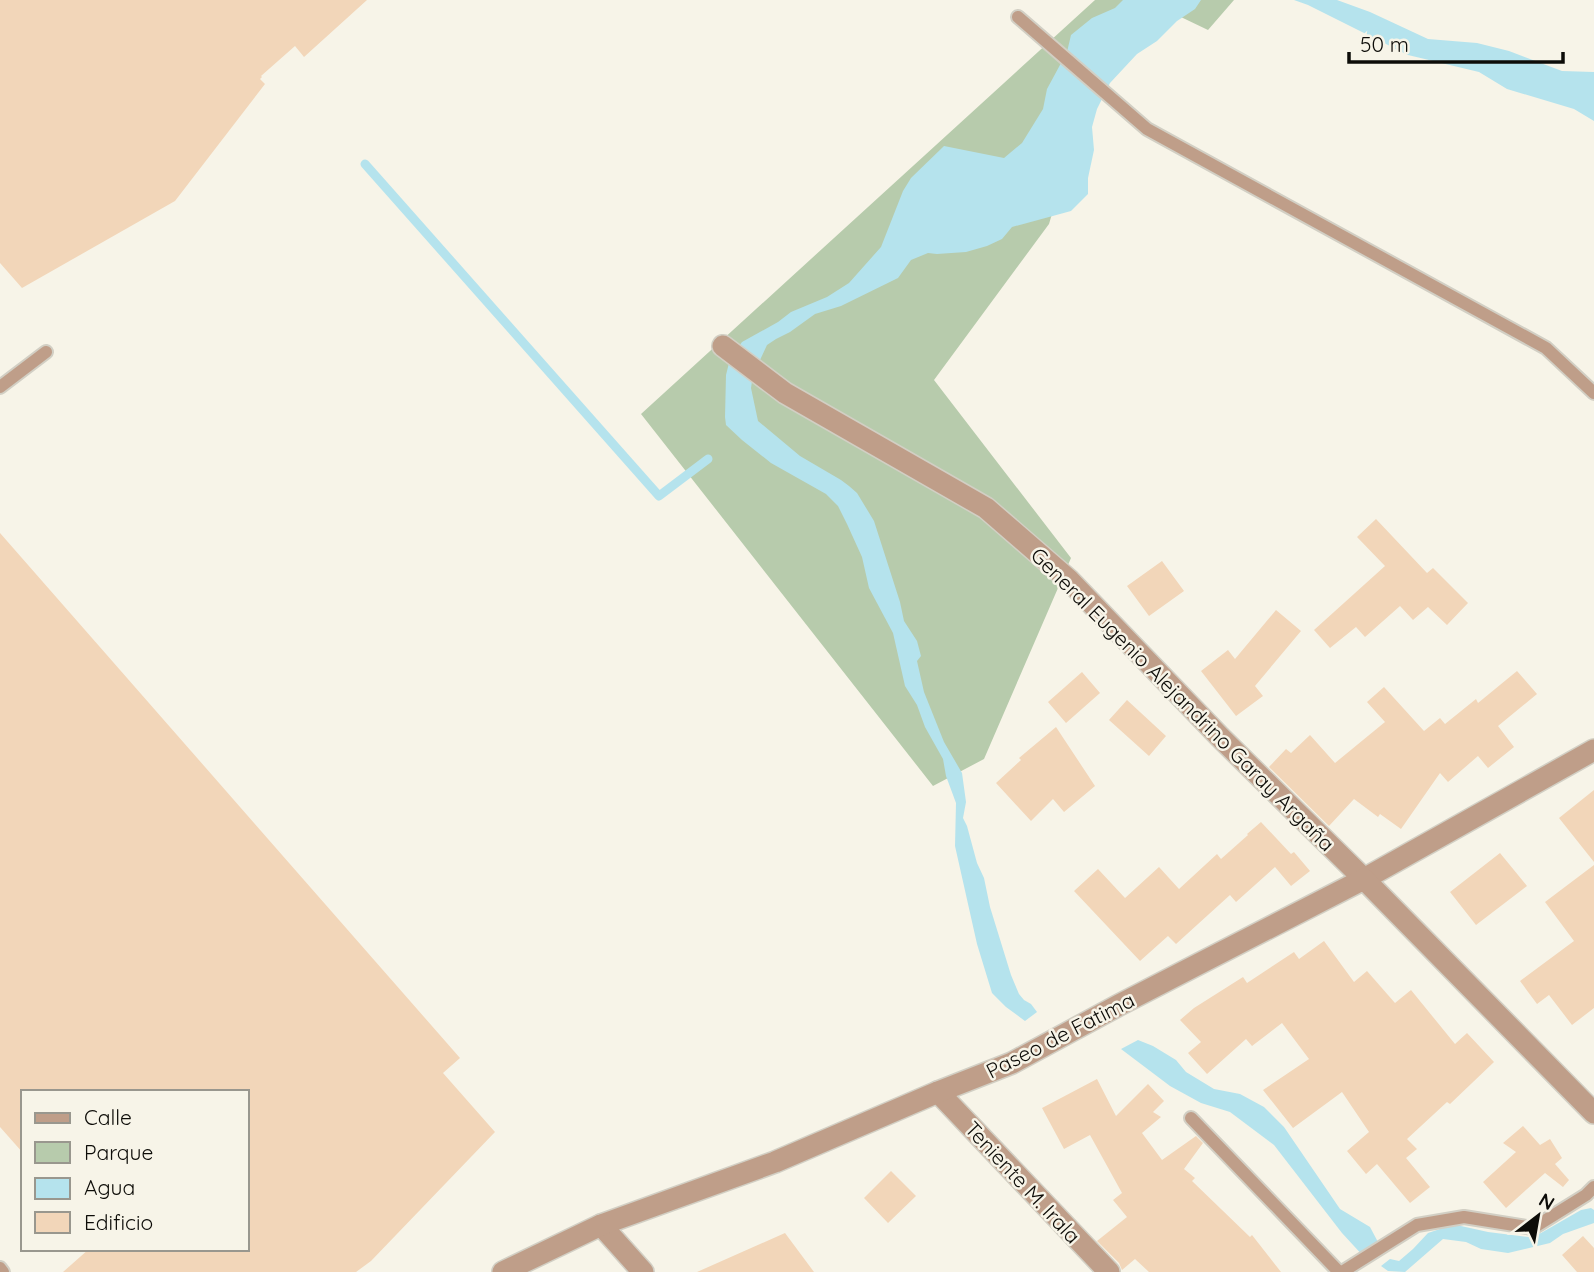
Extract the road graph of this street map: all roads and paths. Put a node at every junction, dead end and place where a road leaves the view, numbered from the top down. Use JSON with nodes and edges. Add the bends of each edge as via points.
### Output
{"nodes":[{"id":1,"x":1018,"y":17,"type":"dead end"},
{"id":2,"x":723,"y":346,"type":"dead end"},
{"id":3,"x":46,"y":352,"type":"dead end"},
{"id":4,"x":0,"y":387,"type":"edge"},
{"id":5,"x":1594,"y":393,"type":"edge"},
{"id":6,"x":1594,"y":750,"type":"edge"},
{"id":7,"x":1364,"y":879,"type":"junction"},
{"id":8,"x":938,"y":1092,"type":"junction"},
{"id":9,"x":1594,"y":1113,"type":"edge"},
{"id":10,"x":1191,"y":1118,"type":"dead end"},
{"id":11,"x":1594,"y":1187,"type":"edge"},
{"id":12,"x":601,"y":1225,"type":"junction"},
{"id":13,"x":503,"y":1272,"type":"edge"},
{"id":14,"x":643,"y":1272,"type":"edge"},
{"id":15,"x":1109,"y":1272,"type":"edge"},
{"id":16,"x":1341,"y":1272,"type":"edge"}],
"edges":[{"from":1,"to":5,"type":"lane","via":[[1147,129],[1546,348]]},
{"from":2,"to":7,"type":"street","name":"General Eugenio Alejandrino Garay Argaña","via":[[785,393],[986,508],[1069,580]]},
{"from":3,"to":4,"type":"lane"},
{"from":6,"to":7,"type":"street","name":"Paseo de Fatima"},
{"from":7,"to":8,"type":"street","name":"Paseo de Fatima","via":[[1012,1063]]},
{"from":7,"to":9,"type":"street","name":"General Eugenio Alejandrino Garay Argaña"},
{"from":8,"to":12,"type":"street","name":"Paseo de Fatima","via":[[775,1162]]},
{"from":8,"to":15,"type":"street","name":"Teniente M. Irala"},
{"from":10,"to":16,"type":"lane"},
{"from":11,"to":16,"type":"lane","via":[[1533,1228],[1464,1217],[1417,1225]]},
{"from":12,"to":13,"type":"street","name":"Paseo de Fatima"},
{"from":12,"to":14,"type":"street"}]}
